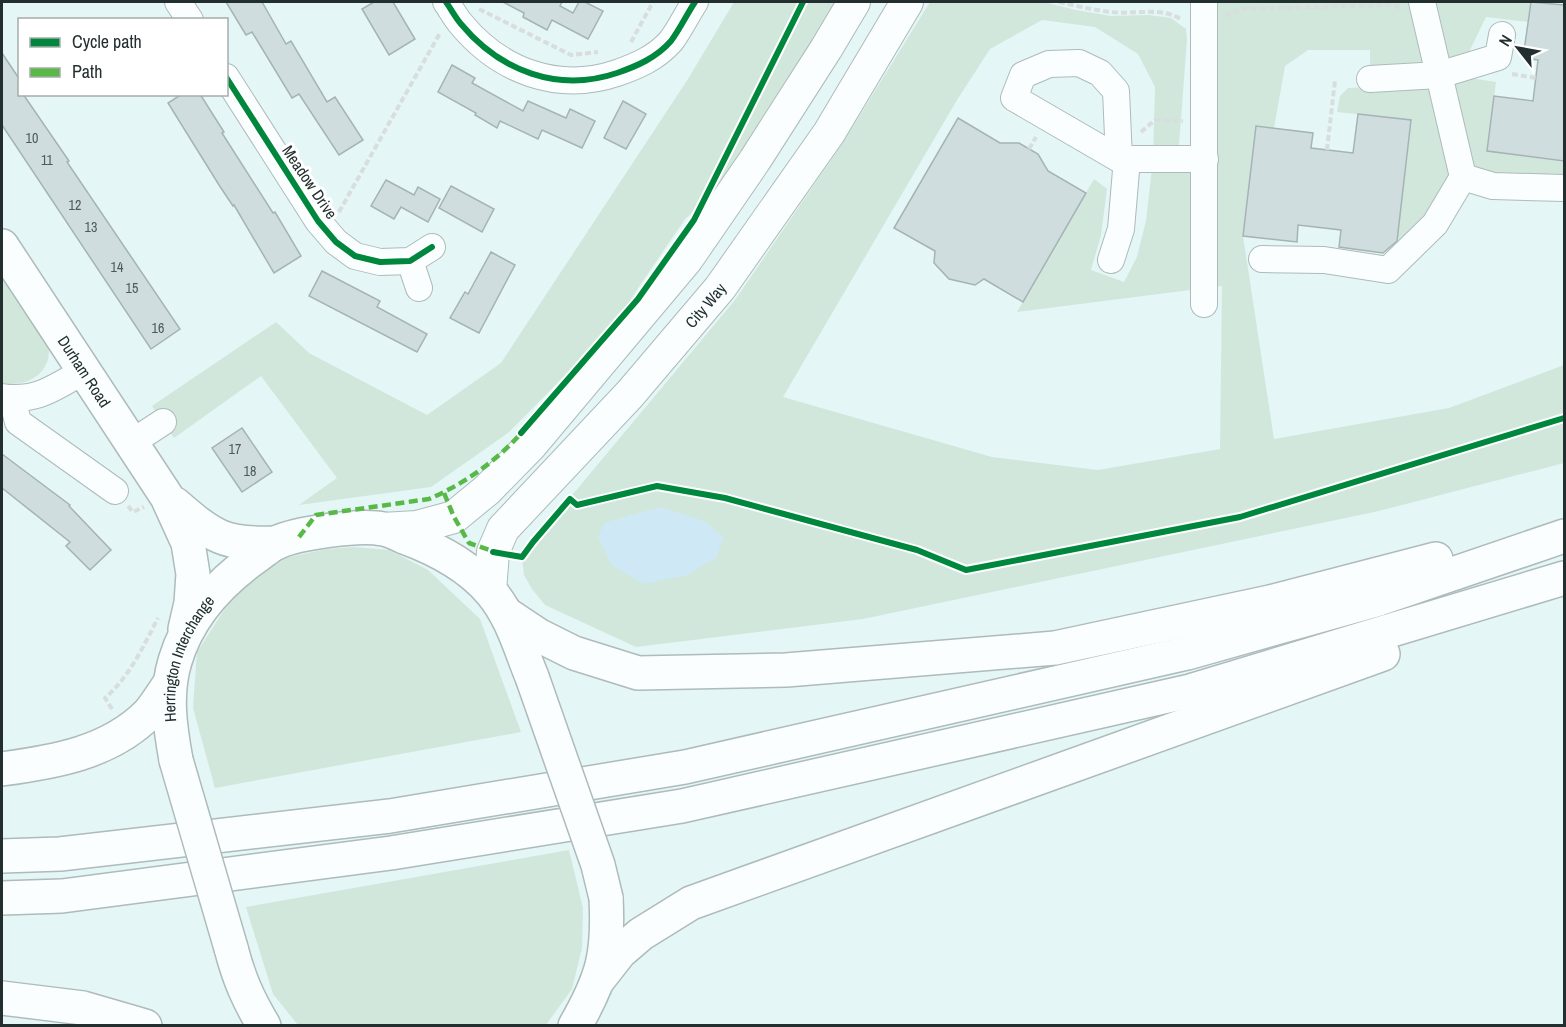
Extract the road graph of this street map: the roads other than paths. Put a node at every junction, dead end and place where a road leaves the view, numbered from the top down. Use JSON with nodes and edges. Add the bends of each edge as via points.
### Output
{"nodes":[{"id":1,"x":178,"y":2,"type":"edge"},
{"id":2,"x":695,"y":2,"type":"edge"},
{"id":3,"x":854,"y":2,"type":"edge"},
{"id":4,"x":907,"y":2,"type":"edge"},
{"id":5,"x":458,"y":7,"type":"edge"},
{"id":6,"x":1424,"y":9,"type":"edge"},
{"id":7,"x":1204,"y":13,"type":"edge"},
{"id":8,"x":189,"y":18,"type":"edge"},
{"id":9,"x":1502,"y":35,"type":"dead end"},
{"id":10,"x":1439,"y":75,"type":"junction"},
{"id":11,"x":1370,"y":79,"type":"dead end"},
{"id":12,"x":228,"y":80,"type":"edge"},
{"id":13,"x":1123,"y":159,"type":"junction"},
{"id":14,"x":1205,"y":159,"type":"junction"},
{"id":15,"x":1463,"y":177,"type":"junction"},
{"id":16,"x":1564,"y":188,"type":"edge"},
{"id":17,"x":2,"y":246,"type":"edge"},
{"id":18,"x":432,"y":247,"type":"dead end"},
{"id":19,"x":1262,"y":259,"type":"dead end"},
{"id":20,"x":1112,"y":260,"type":"dead end"},
{"id":21,"x":410,"y":261,"type":"junction"},
{"id":22,"x":419,"y":288,"type":"dead end"},
{"id":23,"x":1204,"y":303,"type":"dead end"},
{"id":24,"x":82,"y":372,"type":"junction"},
{"id":25,"x":7,"y":398,"type":"edge"},
{"id":26,"x":163,"y":422,"type":"dead end"},
{"id":27,"x":131,"y":444,"type":"junction"},
{"id":28,"x":115,"y":491,"type":"dead end"},
{"id":29,"x":167,"y":497,"type":"junction"},
{"id":30,"x":1564,"y":526,"type":"edge"},
{"id":31,"x":382,"y":529,"type":"junction"},
{"id":32,"x":1564,"y":536,"type":"edge"},
{"id":33,"x":276,"y":543,"type":"junction"},
{"id":34,"x":1564,"y":578,"type":"edge"},
{"id":35,"x":1564,"y":586,"type":"edge"},
{"id":36,"x":499,"y":603,"type":"junction"},
{"id":37,"x":183,"y":639,"type":"junction"},
{"id":38,"x":170,"y":683,"type":"junction"},
{"id":39,"x":2,"y":769,"type":"edge"},
{"id":40,"x":2,"y":856,"type":"edge"},
{"id":41,"x":2,"y":898,"type":"edge"},
{"id":42,"x":2,"y":998,"type":"edge"},
{"id":43,"x":586,"y":1009,"type":"edge"},
{"id":44,"x":145,"y":1026,"type":"edge"},
{"id":45,"x":264,"y":1026,"type":"edge"}],
"edges":[{"from":1,"to":8,"type":"street"},
{"from":2,"to":5,"type":"street","via":[[670,41],[643,64],[605,77],[570,82],[538,77],[511,65],[461,24]]},
{"from":3,"to":31,"type":"main road","via":[[755,160],[687,259],[531,445],[454,517],[417,527]]},
{"from":4,"to":36,"type":"main road","name":"City Way","via":[[829,133],[720,288],[630,394],[503,530],[493,552]]},
{"from":6,"to":10,"type":"street"},
{"from":7,"to":14,"type":"street"},
{"from":9,"to":10,"type":"street","via":[[1498,57]]},
{"from":10,"to":11,"type":"street"},
{"from":10,"to":15,"type":"street"},
{"from":12,"to":21,"type":"street","name":"Meadow Drive","via":[[318,221],[336,242],[355,256],[380,262]]},
{"from":13,"to":13,"type":"street","via":[[1014,98],[1023,75],[1049,64],[1079,63],[1100,73],[1116,91]]},
{"from":13,"to":14,"type":"street"},
{"from":13,"to":20,"type":"street","via":[[1121,229]]},
{"from":14,"to":23,"type":"street"},
{"from":15,"to":16,"type":"street","via":[[1493,186]]},
{"from":15,"to":19,"type":"street","via":[[1435,224],[1388,270],[1324,260]]},
{"from":17,"to":24,"type":"highway","name":"Durham Road"},
{"from":18,"to":21,"type":"street"},
{"from":21,"to":22,"type":"street"},
{"from":24,"to":25,"type":"street","via":[[38,396]]},
{"from":24,"to":27,"type":"highway","name":"Durham Road"},
{"from":25,"to":28,"type":"street","via":[[18,422]]},
{"from":26,"to":27,"type":"street"},
{"from":27,"to":29,"type":"highway","name":"Durham Road"},
{"from":29,"to":33,"type":"highway","via":[[205,531],[219,537],[246,544]]},
{"from":29,"to":37,"type":"highway","via":[[188,543],[193,574]]},
{"from":30,"to":36,"type":"highway","name":"Herrington Interchange","via":[[1270,602],[1055,648],[786,670],[638,673],[574,653],[538,635]]},
{"from":31,"to":33,"type":"highway","name":"Herrington Interchange","via":[[323,531]]},
{"from":31,"to":36,"type":"highway","name":"Herrington Interchange","via":[[430,547],[460,564]]},
{"from":32,"to":40,"type":"highway","via":[[1379,599],[1187,653],[685,767],[390,816],[60,854]]},
{"from":33,"to":37,"type":"highway","name":"Herrington Interchange","via":[[218,588]]},
{"from":34,"to":41,"type":"highway","via":[[1190,691],[682,806],[391,853],[62,896]]},
{"from":35,"to":43,"type":"highway","via":[[1235,709],[691,903],[620,952]]},
{"from":36,"to":43,"type":"highway","bridge":true,"via":[[532,678],[606,898],[608,938]]},
{"from":37,"to":38,"type":"highway","name":"Herrington Interchange"},
{"from":38,"to":39,"type":"highway","via":[[148,713],[125,732],[91,751],[47,763]]},
{"from":38,"to":45,"type":"highway","name":"Herrington Interchange","bridge":true,"via":[[169,720],[176,760],[239,978]]},
{"from":42,"to":44,"type":"highway","via":[[83,1008]]}]}
